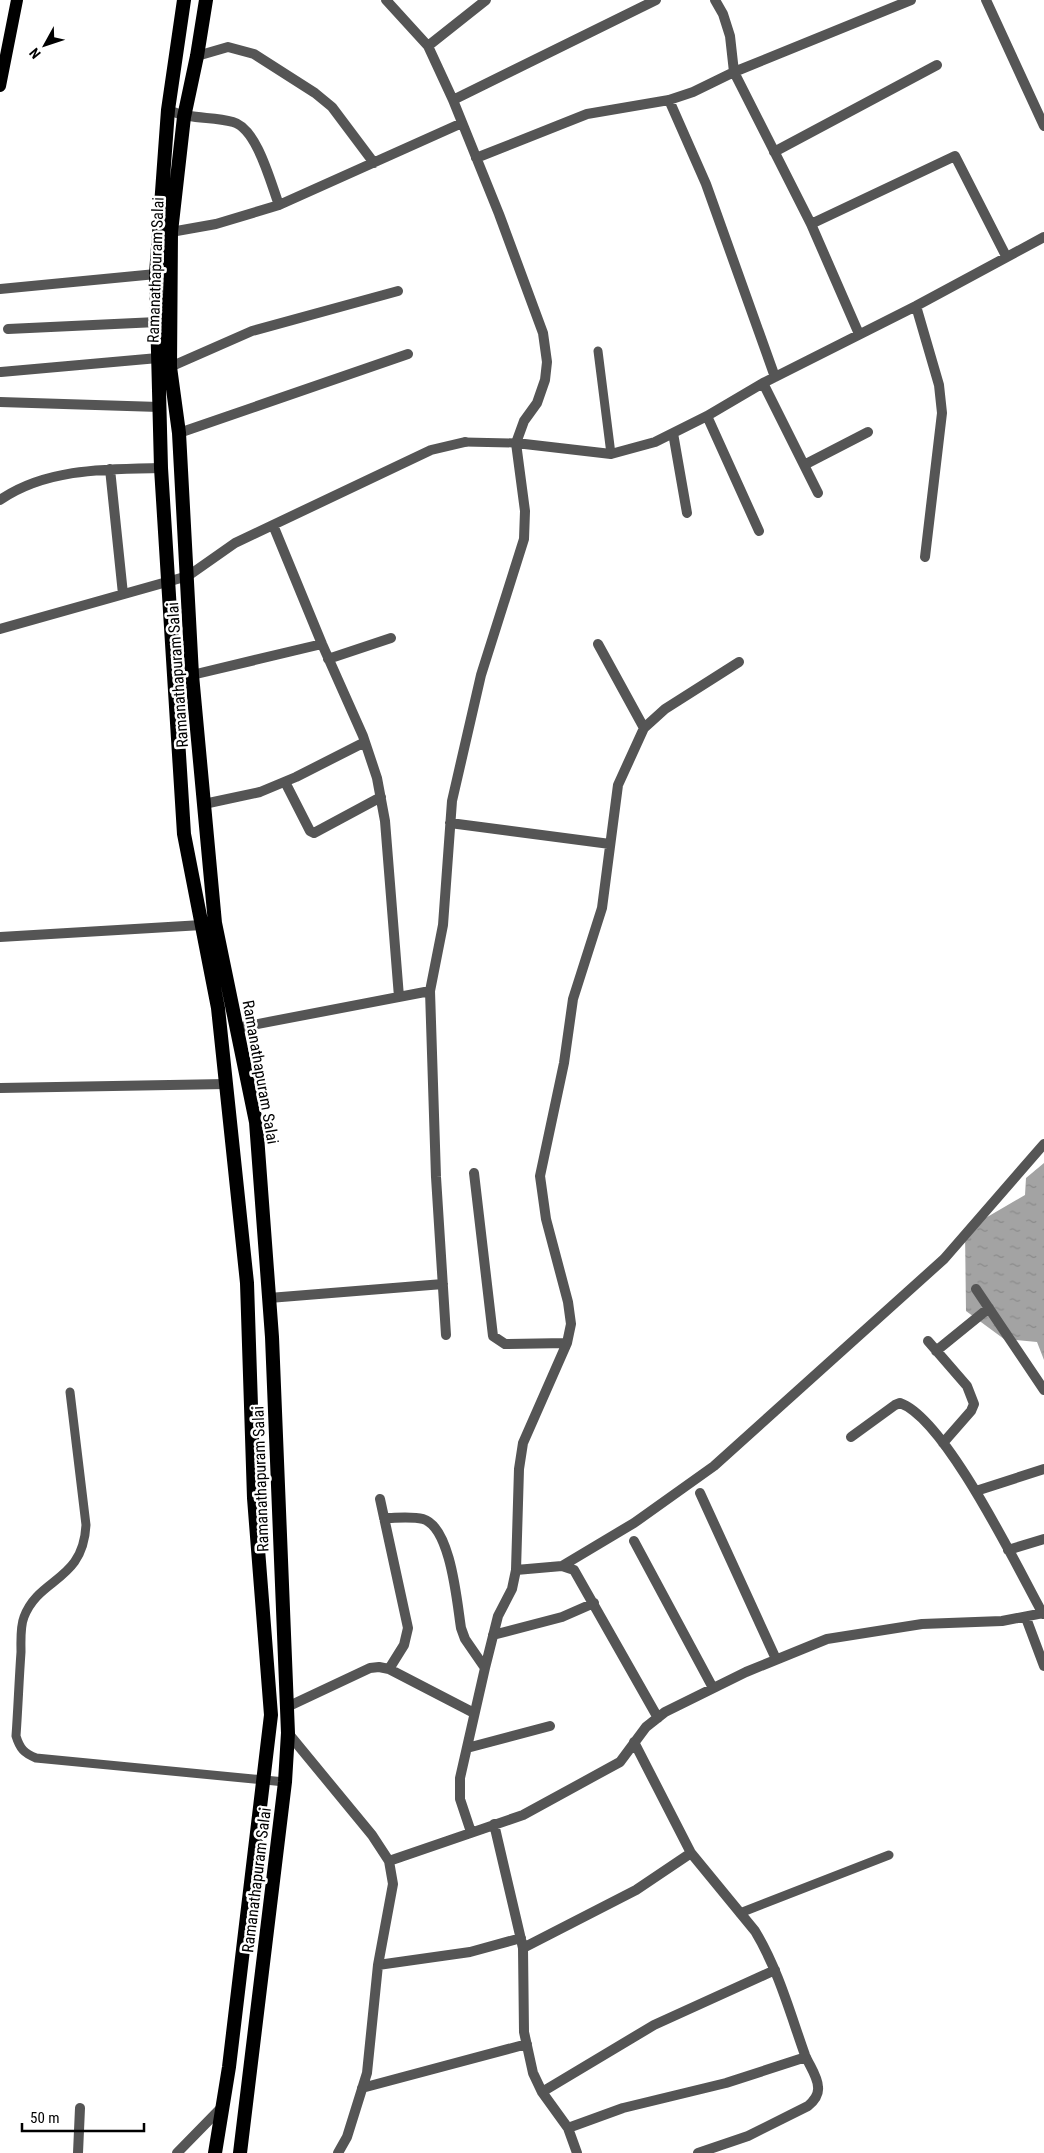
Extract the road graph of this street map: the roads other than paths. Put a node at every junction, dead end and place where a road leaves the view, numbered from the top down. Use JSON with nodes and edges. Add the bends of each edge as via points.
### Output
{"nodes":[{"id":1,"x":17,"y":0,"type":"edge"},
{"id":2,"x":184,"y":0,"type":"edge"},
{"id":3,"x":206,"y":0,"type":"edge"},
{"id":4,"x":386,"y":0,"type":"edge"},
{"id":5,"x":486,"y":0,"type":"edge"},
{"id":6,"x":656,"y":0,"type":"edge"},
{"id":7,"x":714,"y":0,"type":"edge"},
{"id":8,"x":912,"y":0,"type":"edge"},
{"id":9,"x":986,"y":0,"type":"edge"},
{"id":10,"x":428,"y":46,"type":"junction"},
{"id":11,"x":197,"y":56,"type":"junction"},
{"id":12,"x":937,"y":65,"type":"dead end"},
{"id":13,"x":734,"y":72,"type":"junction"},
{"id":14,"x":0,"y":86,"type":"edge"},
{"id":15,"x":453,"y":100,"type":"junction"},
{"id":16,"x":669,"y":100,"type":"junction"},
{"id":17,"x":168,"y":110,"type":"junction"},
{"id":18,"x":184,"y":117,"type":"junction"},
{"id":19,"x":462,"y":123,"type":"junction"},
{"id":20,"x":1044,"y":126,"type":"edge"},
{"id":21,"x":774,"y":152,"type":"junction"},
{"id":22,"x":476,"y":158,"type":"junction"},
{"id":23,"x":374,"y":163,"type":"junction"},
{"id":24,"x":279,"y":205,"type":"junction"},
{"id":25,"x":810,"y":224,"type":"junction"},
{"id":26,"x":171,"y":232,"type":"junction"},
{"id":27,"x":1044,"y":238,"type":"edge"},
{"id":28,"x":1006,"y":256,"type":"junction"},
{"id":29,"x":156,"y":274,"type":"junction"},
{"id":30,"x":0,"y":289,"type":"edge"},
{"id":31,"x":398,"y":291,"type":"dead end"},
{"id":32,"x":916,"y":306,"type":"junction"},
{"id":33,"x":157,"y":322,"type":"junction"},
{"id":34,"x":8,"y":329,"type":"dead end"},
{"id":35,"x":859,"y":334,"type":"junction"},
{"id":36,"x":598,"y":351,"type":"dead end"},
{"id":37,"x":408,"y":354,"type":"dead end"},
{"id":38,"x":158,"y":358,"type":"junction"},
{"id":39,"x":170,"y":367,"type":"junction"},
{"id":40,"x":1,"y":372,"type":"dead end"},
{"id":41,"x":775,"y":377,"type":"junction"},
{"id":42,"x":764,"y":383,"type":"junction"},
{"id":43,"x":0,"y":402,"type":"edge"},
{"id":44,"x":159,"y":407,"type":"junction"},
{"id":45,"x":707,"y":416,"type":"junction"},
{"id":46,"x":868,"y":432,"type":"dead end"},
{"id":47,"x":179,"y":433,"type":"junction"},
{"id":48,"x":673,"y":433,"type":"junction"},
{"id":49,"x":465,"y":442,"type":"joint"},
{"id":50,"x":516,"y":443,"type":"junction"},
{"id":51,"x":611,"y":454,"type":"junction"},
{"id":52,"x":804,"y":465,"type":"junction"},
{"id":53,"x":161,"y":468,"type":"junction"},
{"id":54,"x":110,"y":469,"type":"junction"},
{"id":55,"x":818,"y":493,"type":"dead end"},
{"id":56,"x":0,"y":500,"type":"edge"},
{"id":57,"x":687,"y":513,"type":"dead end"},
{"id":58,"x":273,"y":525,"type":"junction"},
{"id":59,"x":759,"y":531,"type":"dead end"},
{"id":60,"x":925,"y":557,"type":"dead end"},
{"id":61,"x":188,"y":576,"type":"junction"},
{"id":62,"x":168,"y":582,"type":"junction"},
{"id":63,"x":123,"y":594,"type":"junction"},
{"id":64,"x":0,"y":629,"type":"edge"},
{"id":65,"x":391,"y":638,"type":"dead end"},
{"id":66,"x":322,"y":644,"type":"junction"},
{"id":67,"x":598,"y":644,"type":"dead end"},
{"id":68,"x":328,"y":660,"type":"junction"},
{"id":69,"x":739,"y":662,"type":"dead end"},
{"id":70,"x":192,"y":674,"type":"junction"},
{"id":71,"x":644,"y":728,"type":"junction"},
{"id":72,"x":365,"y":742,"type":"junction"},
{"id":73,"x":285,"y":782,"type":"junction"},
{"id":74,"x":381,"y":797,"type":"junction"},
{"id":75,"x":204,"y":804,"type":"junction"},
{"id":76,"x":450,"y":823,"type":"junction"},
{"id":77,"x":610,"y":844,"type":"junction"},
{"id":78,"x":202,"y":925,"type":"junction"},
{"id":79,"x":0,"y":937,"type":"edge"},
{"id":80,"x":430,"y":991,"type":"junction"},
{"id":81,"x":399,"y":997,"type":"junction"},
{"id":82,"x":237,"y":1028,"type":"junction"},
{"id":83,"x":226,"y":1084,"type":"junction"},
{"id":84,"x":0,"y":1088,"type":"edge"},
{"id":85,"x":1044,"y":1144,"type":"edge"},
{"id":86,"x":474,"y":1173,"type":"dead end"},
{"id":87,"x":443,"y":1284,"type":"junction"},
{"id":88,"x":976,"y":1289,"type":"dead end"},
{"id":89,"x":269,"y":1298,"type":"junction"},
{"id":90,"x":989,"y":1308,"type":"junction"},
{"id":91,"x":446,"y":1335,"type":"dead end"},
{"id":92,"x":928,"y":1341,"type":"dead end"},
{"id":93,"x":567,"y":1344,"type":"junction"},
{"id":94,"x":936,"y":1351,"type":"junction"},
{"id":95,"x":1044,"y":1390,"type":"edge"},
{"id":96,"x":70,"y":1392,"type":"dead end"},
{"id":97,"x":852,"y":1437,"type":"dead end"},
{"id":98,"x":943,"y":1443,"type":"junction"},
{"id":99,"x":1044,"y":1469,"type":"edge"},
{"id":100,"x":976,"y":1491,"type":"junction"},
{"id":101,"x":700,"y":1494,"type":"dead end"},
{"id":102,"x":380,"y":1499,"type":"dead end"},
{"id":103,"x":384,"y":1518,"type":"junction"},
{"id":104,"x":1044,"y":1539,"type":"edge"},
{"id":105,"x":634,"y":1541,"type":"dead end"},
{"id":106,"x":1008,"y":1550,"type":"junction"},
{"id":107,"x":562,"y":1566,"type":"junction"},
{"id":108,"x":516,"y":1570,"type":"junction"},
{"id":109,"x":594,"y":1603,"type":"junction"},
{"id":110,"x":1044,"y":1614,"type":"edge"},
{"id":111,"x":1026,"y":1618,"type":"junction"},
{"id":112,"x":493,"y":1635,"type":"junction"},
{"id":113,"x":776,"y":1659,"type":"junction"},
{"id":114,"x":1044,"y":1666,"type":"edge"},
{"id":115,"x":484,"y":1668,"type":"junction"},
{"id":116,"x":389,"y":1669,"type":"junction"},
{"id":117,"x":713,"y":1688,"type":"junction"},
{"id":118,"x":287,"y":1708,"type":"junction"},
{"id":119,"x":474,"y":1713,"type":"junction"},
{"id":120,"x":658,"y":1718,"type":"junction"},
{"id":121,"x":550,"y":1726,"type":"dead end"},
{"id":122,"x":288,"y":1733,"type":"junction"},
{"id":123,"x":634,"y":1742,"type":"junction"},
{"id":124,"x":467,"y":1748,"type":"junction"},
{"id":125,"x":263,"y":1779,"type":"junction"},
{"id":126,"x":286,"y":1782,"type":"junction"},
{"id":127,"x":494,"y":1824,"type":"junction"},
{"id":128,"x":471,"y":1832,"type":"junction"},
{"id":129,"x":691,"y":1853,"type":"junction"},
{"id":130,"x":889,"y":1855,"type":"dead end"},
{"id":131,"x":389,"y":1861,"type":"junction"},
{"id":132,"x":740,"y":1913,"type":"junction"},
{"id":133,"x":521,"y":1938,"type":"junction"},
{"id":134,"x":523,"y":1948,"type":"junction"},
{"id":135,"x":378,"y":1964,"type":"junction"},
{"id":136,"x":775,"y":1970,"type":"junction"},
{"id":137,"x":527,"y":2044,"type":"junction"},
{"id":138,"x":806,"y":2057,"type":"junction"},
{"id":139,"x":362,"y":2088,"type":"junction"},
{"id":140,"x":542,"y":2092,"type":"junction"},
{"id":141,"x":222,"y":2107,"type":"junction"},
{"id":142,"x":80,"y":2108,"type":"dead end"},
{"id":143,"x":568,"y":2128,"type":"junction"},
{"id":144,"x":704,"y":2152,"type":"edge"},
{"id":145,"x":78,"y":2153,"type":"edge"},
{"id":146,"x":178,"y":2153,"type":"edge"},
{"id":147,"x":215,"y":2153,"type":"edge"},
{"id":148,"x":240,"y":2153,"type":"edge"},
{"id":149,"x":338,"y":2153,"type":"edge"},
{"id":150,"x":577,"y":2153,"type":"edge"}],
"edges":[{"from":1,"to":14,"type":"main road"},
{"from":2,"to":17,"type":"highway","name":"Ramanathapuram Salai"},
{"from":3,"to":11,"type":"highway","name":"Ramanathapuram Salai"},
{"from":4,"to":10,"type":"street"},
{"from":5,"to":10,"type":"street"},
{"from":6,"to":15,"type":"street"},
{"from":7,"to":13,"type":"street","via":[[723,14],[730,36]]},
{"from":8,"to":13,"type":"street"},
{"from":9,"to":20,"type":"street"},
{"from":10,"to":15,"type":"street"},
{"from":11,"to":18,"type":"highway","name":"Ramanathapuram Salai"},
{"from":11,"to":23,"type":"street","via":[[228,47],[254,54],[332,107]]},
{"from":12,"to":21,"type":"street"},
{"from":13,"to":16,"type":"street"},
{"from":13,"to":21,"type":"street"},
{"from":15,"to":19,"type":"street"},
{"from":16,"to":22,"type":"street","via":[[587,114]]},
{"from":16,"to":41,"type":"street","via":[[706,184]]},
{"from":17,"to":18,"type":"street"},
{"from":17,"to":29,"type":"highway","name":"Ramanathapuram Salai"},
{"from":18,"to":24,"type":"street","via":[[235,122],[246,130],[254,141]]},
{"from":18,"to":26,"type":"highway","name":"Ramanathapuram Salai"},
{"from":19,"to":22,"type":"street"},
{"from":19,"to":23,"type":"street"},
{"from":21,"to":25,"type":"street"},
{"from":22,"to":50,"type":"street","via":[[543,333],[547,362],[545,380]]},
{"from":23,"to":24,"type":"street"},
{"from":24,"to":26,"type":"street","via":[[216,224]]},
{"from":25,"to":28,"type":"street","via":[[955,156]]},
{"from":25,"to":35,"type":"street"},
{"from":26,"to":39,"type":"highway","name":"Ramanathapuram Salai"},
{"from":27,"to":28,"type":"street"},
{"from":28,"to":32,"type":"street"},
{"from":29,"to":30,"type":"street"},
{"from":29,"to":33,"type":"highway","name":"Ramanathapuram Salai"},
{"from":31,"to":39,"type":"street","via":[[252,331]]},
{"from":32,"to":35,"type":"street"},
{"from":32,"to":60,"type":"street","via":[[939,385],[942,413]]},
{"from":33,"to":34,"type":"street"},
{"from":33,"to":38,"type":"highway","name":"Ramanathapuram Salai"},
{"from":35,"to":41,"type":"street"},
{"from":36,"to":51,"type":"lane"},
{"from":37,"to":47,"type":"street"},
{"from":38,"to":40,"type":"street"},
{"from":38,"to":44,"type":"highway","name":"Ramanathapuram Salai"},
{"from":39,"to":47,"type":"highway","name":"Ramanathapuram Salai"},
{"from":41,"to":42,"type":"street"},
{"from":42,"to":45,"type":"street"},
{"from":42,"to":52,"type":"street"},
{"from":43,"to":44,"type":"street"},
{"from":44,"to":53,"type":"highway","name":"Ramanathapuram Salai"},
{"from":45,"to":48,"type":"street"},
{"from":45,"to":59,"type":"street"},
{"from":46,"to":52,"type":"street"},
{"from":47,"to":61,"type":"highway","name":"Ramanathapuram Salai"},
{"from":48,"to":51,"type":"street","via":[[655,442]]},
{"from":48,"to":57,"type":"street"},
{"from":49,"to":50,"type":"lane"},
{"from":49,"to":58,"type":"street","via":[[423,454]]},
{"from":50,"to":51,"type":"street"},
{"from":50,"to":76,"type":"street","via":[[525,511],[524,539],[481,675],[452,801]]},
{"from":52,"to":55,"type":"street"},
{"from":53,"to":54,"type":"street"},
{"from":53,"to":62,"type":"highway","name":"Ramanathapuram Salai"},
{"from":54,"to":56,"type":"street","via":[[48,478],[26,485]]},
{"from":54,"to":63,"type":"street"},
{"from":58,"to":61,"type":"street","via":[[234,543]]},
{"from":58,"to":66,"type":"street"},
{"from":61,"to":62,"type":"street"},
{"from":61,"to":70,"type":"highway","name":"Ramanathapuram Salai"},
{"from":62,"to":63,"type":"street"},
{"from":62,"to":78,"type":"highway","name":"Ramanathapuram Salai","via":[[184,834]]},
{"from":63,"to":64,"type":"street"},
{"from":65,"to":68,"type":"street"},
{"from":66,"to":68,"type":"street"},
{"from":66,"to":70,"type":"street"},
{"from":67,"to":71,"type":"street"},
{"from":68,"to":72,"type":"street"},
{"from":69,"to":71,"type":"street","via":[[665,709]]},
{"from":70,"to":75,"type":"highway","name":"Ramanathapuram Salai"},
{"from":71,"to":77,"type":"street","via":[[618,785]]},
{"from":72,"to":73,"type":"street"},
{"from":72,"to":74,"type":"street"},
{"from":73,"to":74,"type":"street","via":[[314,833]]},
{"from":73,"to":75,"type":"street","via":[[260,792]]},
{"from":74,"to":81,"type":"street"},
{"from":75,"to":82,"type":"highway","name":"Ramanathapuram Salai","via":[[215,923]]},
{"from":76,"to":77,"type":"street"},
{"from":76,"to":80,"type":"street","via":[[443,925]]},
{"from":77,"to":93,"type":"street","via":[[602,908],[573,999],[564,1063],[540,1176],[546,1219],[568,1302],[571,1324]]},
{"from":78,"to":79,"type":"street"},
{"from":78,"to":83,"type":"highway","name":"Ramanathapuram Salai","via":[[218,1008]]},
{"from":80,"to":81,"type":"street"},
{"from":80,"to":87,"type":"street"},
{"from":81,"to":82,"type":"street"},
{"from":82,"to":89,"type":"highway","name":"Ramanathapuram Salai","via":[[256,1122]]},
{"from":83,"to":84,"type":"street"},
{"from":83,"to":125,"type":"highway","name":"Ramanathapuram Salai","via":[[247,1283],[254,1498],[271,1716]]},
{"from":85,"to":107,"type":"street","via":[[944,1259],[714,1466],[634,1523]]},
{"from":86,"to":93,"type":"street","via":[[493,1336],[505,1344]]},
{"from":87,"to":89,"type":"street"},
{"from":87,"to":91,"type":"street"},
{"from":88,"to":90,"type":"street"},
{"from":89,"to":118,"type":"highway","name":"Ramanathapuram Salai"},
{"from":90,"to":94,"type":"street"},
{"from":90,"to":95,"type":"street"},
{"from":92,"to":94,"type":"street"},
{"from":93,"to":108,"type":"street","via":[[523,1443],[518,1478]]},
{"from":94,"to":98,"type":"street","via":[[967,1386],[974,1404]]},
{"from":96,"to":125,"type":"lane","via":[[86,1525],[85,1541],[77,1560],[36,1598],[23,1619],[16,1736],[20,1748],[36,1758]]},
{"from":97,"to":98,"type":"street","via":[[900,1404],[910,1408]]},
{"from":98,"to":100,"type":"street"},
{"from":99,"to":100,"type":"street"},
{"from":100,"to":106,"type":"street"},
{"from":101,"to":113,"type":"street"},
{"from":102,"to":103,"type":"street"},
{"from":103,"to":115,"type":"street","via":[[423,1519],[436,1529],[447,1548],[461,1628]]},
{"from":103,"to":116,"type":"street","via":[[408,1628],[404,1645]]},
{"from":104,"to":106,"type":"street"},
{"from":105,"to":117,"type":"street"},
{"from":106,"to":110,"type":"street"},
{"from":107,"to":108,"type":"street"},
{"from":107,"to":109,"type":"street","via":[[574,1570]]},
{"from":108,"to":112,"type":"street","via":[[512,1589],[498,1616]]},
{"from":109,"to":112,"type":"street","via":[[562,1617]]},
{"from":109,"to":120,"type":"street"},
{"from":110,"to":111,"type":"street"},
{"from":111,"to":113,"type":"street","via":[[922,1624],[827,1639]]},
{"from":111,"to":114,"type":"street"},
{"from":112,"to":115,"type":"street"},
{"from":113,"to":117,"type":"street"},
{"from":115,"to":119,"type":"street"},
{"from":116,"to":118,"type":"street","via":[[370,1668]]},
{"from":116,"to":119,"type":"street"},
{"from":117,"to":120,"type":"street"},
{"from":118,"to":122,"type":"highway","name":"Ramanathapuram Salai"},
{"from":119,"to":124,"type":"street"},
{"from":120,"to":123,"type":"street"},
{"from":121,"to":124,"type":"street"},
{"from":122,"to":126,"type":"highway","name":"Ramanathapuram Salai"},
{"from":122,"to":131,"type":"street","via":[[372,1835]]},
{"from":123,"to":127,"type":"street","via":[[625,1757],[612,1767],[523,1815]]},
{"from":123,"to":129,"type":"street"},
{"from":124,"to":128,"type":"street","via":[[460,1778],[460,1799]]},
{"from":125,"to":126,"type":"lane"},
{"from":125,"to":141,"type":"highway","name":"Ramanathapuram Salai"},
{"from":126,"to":148,"type":"highway","name":"Ramanathapuram Salai"},
{"from":127,"to":128,"type":"street"},
{"from":127,"to":133,"type":"street"},
{"from":128,"to":131,"type":"street"},
{"from":129,"to":132,"type":"street"},
{"from":129,"to":134,"type":"street","via":[[636,1890]]},
{"from":130,"to":132,"type":"lane"},
{"from":131,"to":135,"type":"street","via":[[393,1884]]},
{"from":132,"to":136,"type":"street","via":[[755,1931]]},
{"from":133,"to":134,"type":"street"},
{"from":133,"to":135,"type":"street","via":[[470,1952]]},
{"from":134,"to":137,"type":"street"},
{"from":135,"to":139,"type":"street","via":[[367,2073]]},
{"from":136,"to":138,"type":"street"},
{"from":136,"to":140,"type":"street","via":[[654,2025]]},
{"from":137,"to":139,"type":"street"},
{"from":137,"to":140,"type":"street","via":[[533,2073]]},
{"from":138,"to":143,"type":"street","via":[[726,2083],[623,2108]]},
{"from":138,"to":144,"type":"street","via":[[818,2085],[814,2100],[808,2106],[748,2136]]},
{"from":139,"to":149,"type":"street","via":[[347,2137]]},
{"from":140,"to":143,"type":"street"},
{"from":141,"to":146,"type":"street"},
{"from":141,"to":147,"type":"highway","name":"Ramanathapuram Salai"},
{"from":142,"to":145,"type":"street"},
{"from":143,"to":150,"type":"street"}]}
